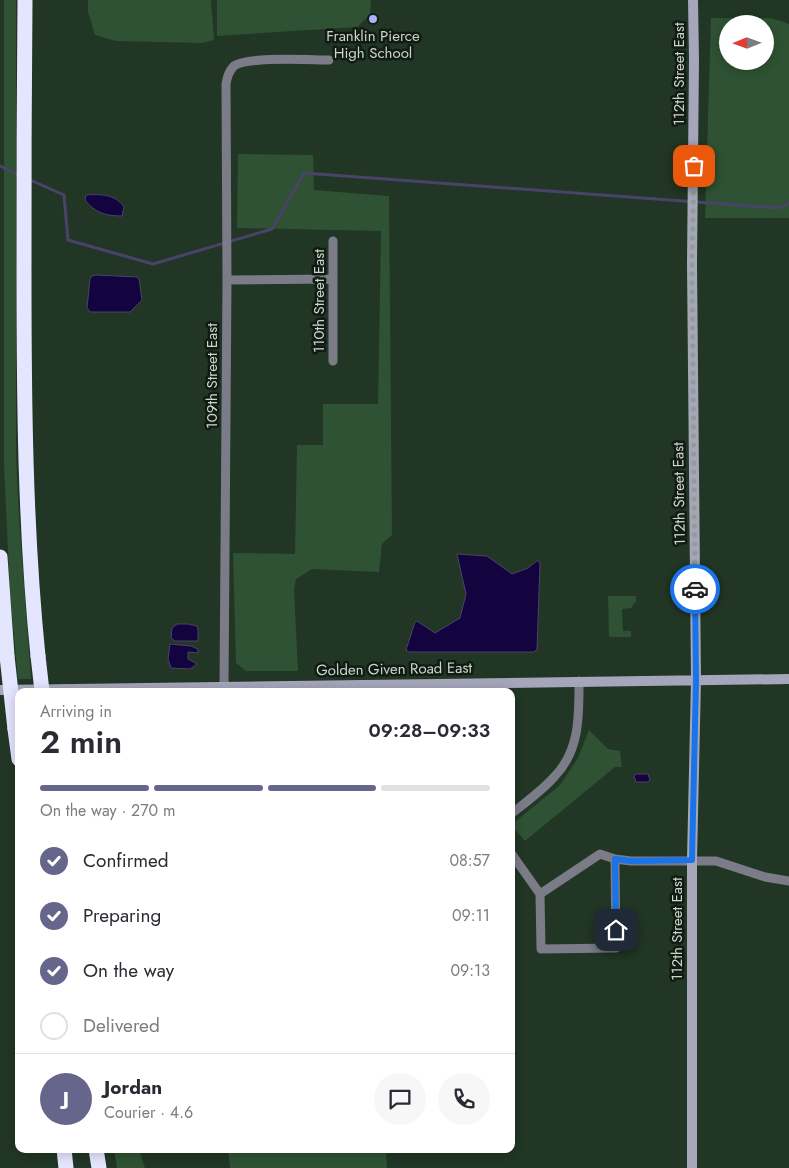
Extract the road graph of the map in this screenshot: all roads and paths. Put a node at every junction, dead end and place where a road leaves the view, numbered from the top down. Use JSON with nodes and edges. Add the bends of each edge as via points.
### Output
{"nodes":[{"id":1,"x":24,"y":0,"type":"edge"},
{"id":2,"x":693,"y":0,"type":"edge"},
{"id":3,"x":329,"y":60,"type":"dead end"},
{"id":4,"x":333,"y":241,"type":"dead end"},
{"id":5,"x":332,"y":279,"type":"junction"},
{"id":6,"x":227,"y":280,"type":"junction"},
{"id":7,"x":333,"y":361,"type":"dead end"},
{"id":8,"x":0,"y":557,"type":"edge"},
{"id":9,"x":789,"y":679,"type":"edge"},
{"id":10,"x":696,"y":680,"type":"junction"},
{"id":11,"x":579,"y":681,"type":"junction"},
{"id":12,"x":428,"y":687,"type":"edge"},
{"id":13,"x":42,"y":688,"type":"edge"},
{"id":14,"x":228,"y":688,"type":"edge"},
{"id":15,"x":0,"y":690,"type":"edge"},
{"id":16,"x":15,"y":690,"type":"edge"},
{"id":17,"x":15,"y":729,"type":"edge"},
{"id":18,"x":515,"y":811,"type":"edge"},
{"id":19,"x":515,"y":859,"type":"edge"},
{"id":20,"x":615,"y":859,"type":"junction"},
{"id":21,"x":692,"y":860,"type":"junction"},
{"id":22,"x":789,"y":881,"type":"edge"},
{"id":23,"x":540,"y":894,"type":"junction"},
{"id":24,"x":64,"y":1153,"type":"edge"},
{"id":25,"x":96,"y":1153,"type":"edge"},
{"id":26,"x":66,"y":1168,"type":"edge"},
{"id":27,"x":98,"y":1168,"type":"edge"},
{"id":28,"x":692,"y":1168,"type":"edge"}],
"edges":[{"from":1,"to":13,"type":"highway","bridge":true,"via":[[26,488],[32,599]]},
{"from":2,"to":10,"type":"main road","name":"112th Street East"},
{"from":3,"to":6,"type":"street","name":"109th Street East","via":[[246,62],[233,67],[228,74]]},
{"from":4,"to":5,"type":"street","name":"110th Street East"},
{"from":5,"to":6,"type":"street"},
{"from":5,"to":7,"type":"street","name":"110th Street East"},
{"from":6,"to":14,"type":"street","name":"109th Street East"},
{"from":8,"to":17,"type":"highway","bridge":true},
{"from":9,"to":10,"type":"main road","name":"Golden Given Road East"},
{"from":10,"to":11,"type":"main road","name":"Golden Given Road East"},
{"from":10,"to":21,"type":"main road","name":"112th Street East"},
{"from":11,"to":12,"type":"main road","name":"Golden Given Road East"},
{"from":11,"to":18,"type":"street","via":[[578,724],[571,753],[556,776]]},
{"from":12,"to":14,"type":"main road","name":"Golden Given Road East"},
{"from":15,"to":16,"type":"main road","name":"Golden Given Road East"},
{"from":19,"to":23,"type":"street"},
{"from":20,"to":21,"type":"street"},
{"from":20,"to":23,"type":"street","via":[[596,856]]},
{"from":20,"to":23,"type":"street","via":[[616,948],[541,949]]},
{"from":21,"to":22,"type":"street","via":[[716,861]]},
{"from":21,"to":28,"type":"main road","name":"112th Street East"},
{"from":24,"to":26,"type":"highway"},
{"from":25,"to":27,"type":"highway"}]}
